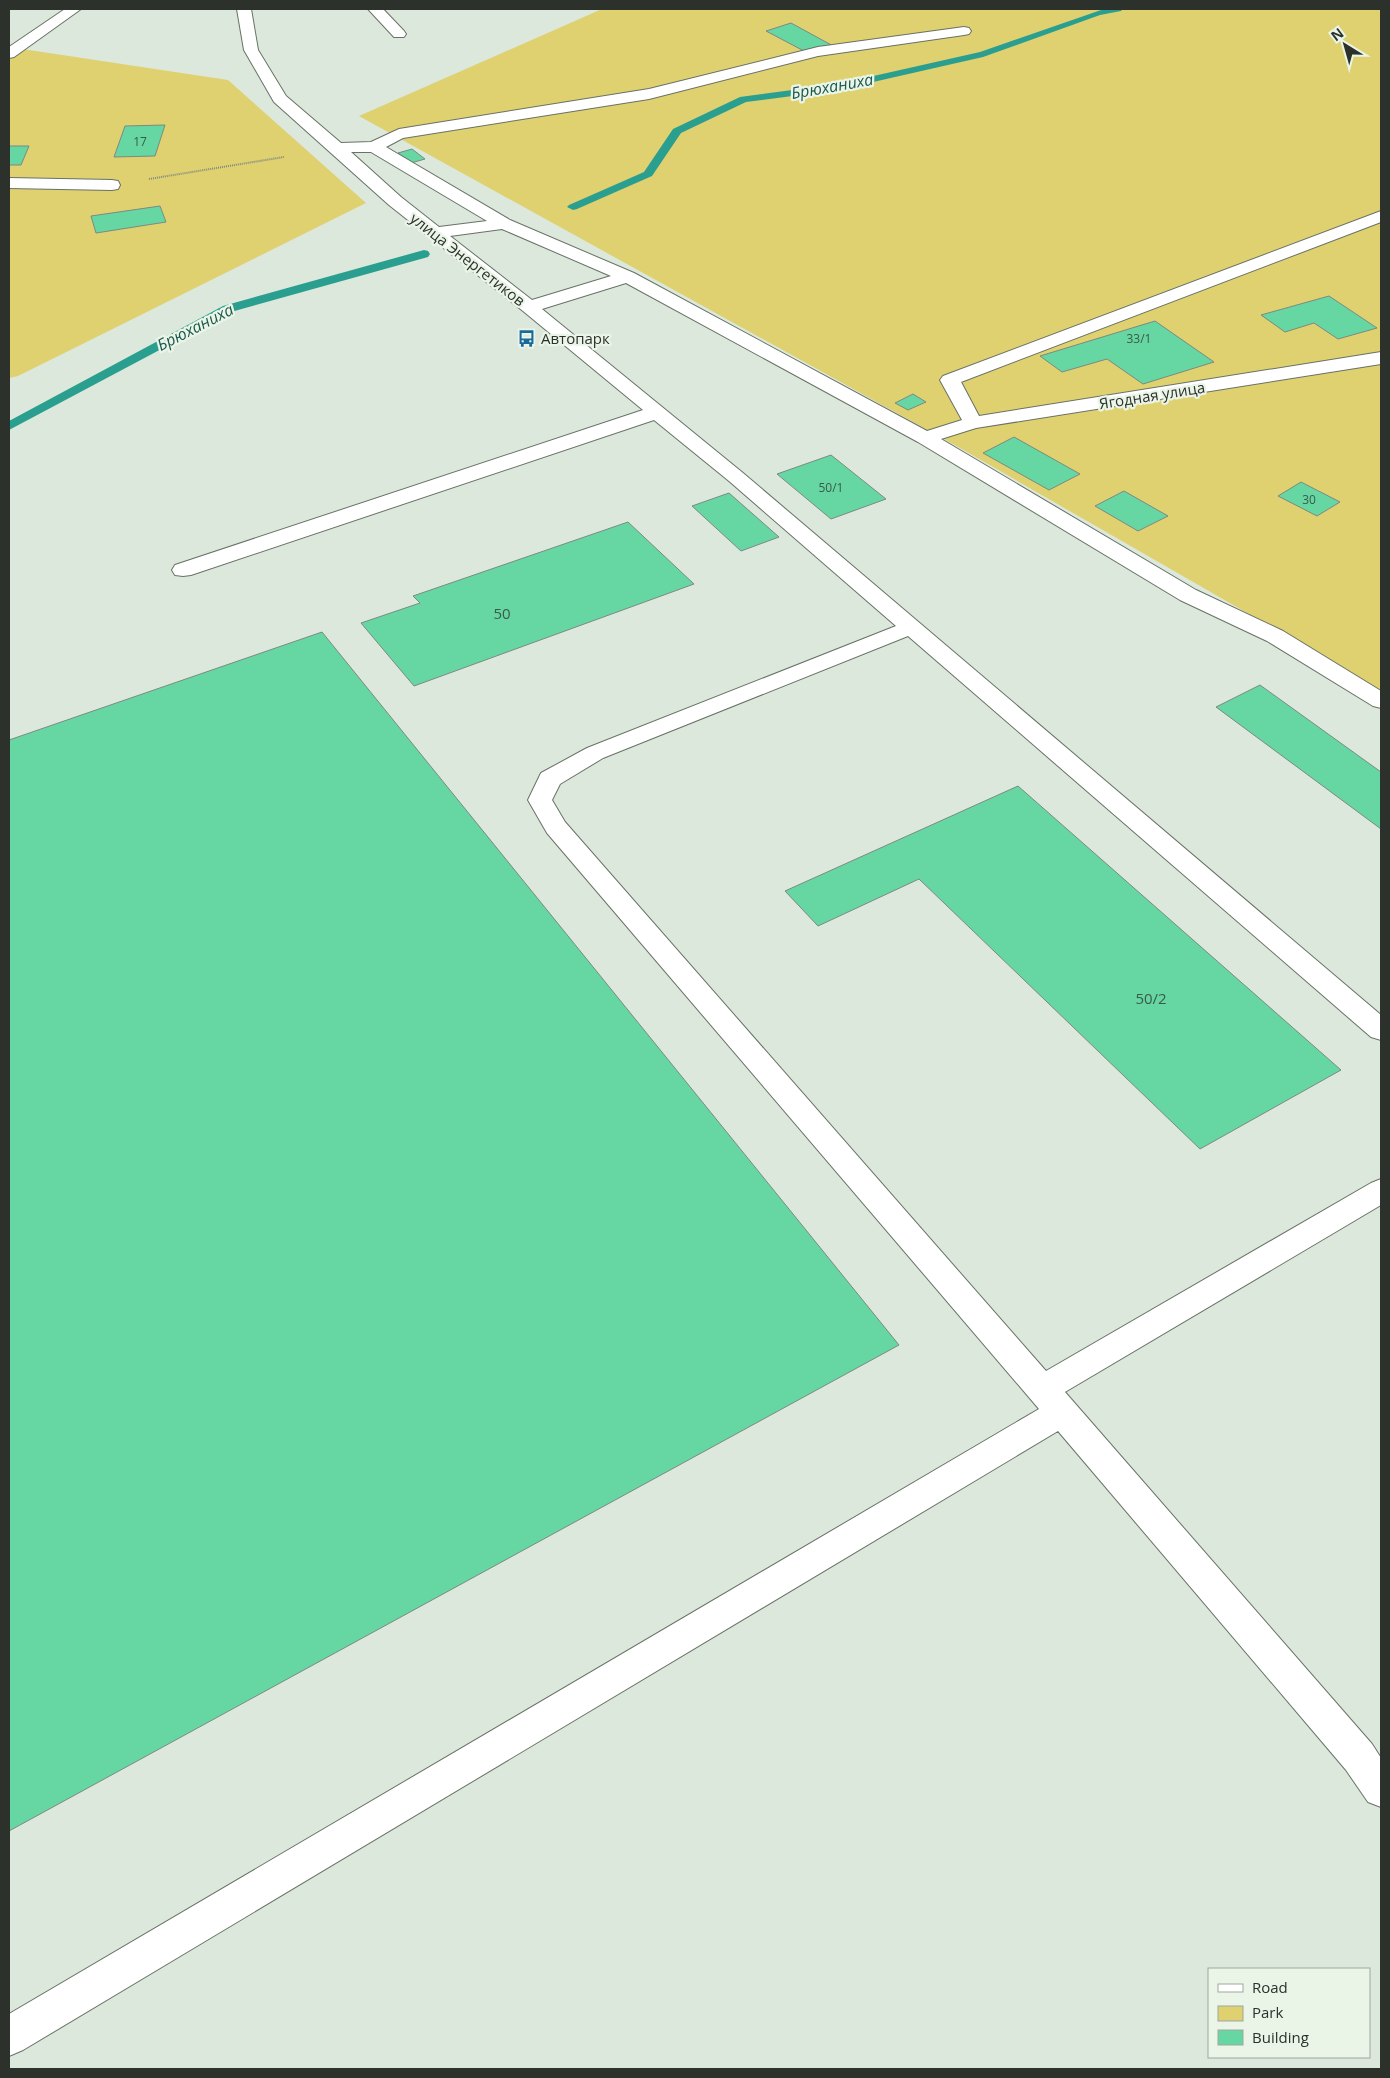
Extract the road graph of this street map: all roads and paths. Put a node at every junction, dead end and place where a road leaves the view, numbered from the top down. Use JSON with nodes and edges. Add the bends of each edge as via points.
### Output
{"nodes":[{"id":1,"x":74,"y":9,"type":"edge"},
{"id":2,"x":244,"y":9,"type":"edge"},
{"id":3,"x":375,"y":9,"type":"edge"},
{"id":4,"x":964,"y":31,"type":"dead end"},
{"id":5,"x":399,"y":34,"type":"dead end"},
{"id":6,"x":9,"y":54,"type":"edge"},
{"id":7,"x":374,"y":147,"type":"junction"},
{"id":8,"x":337,"y":148,"type":"junction"},
{"id":9,"x":9,"y":183,"type":"edge"},
{"id":10,"x":112,"y":185,"type":"joint"},
{"id":11,"x":1381,"y":216,"type":"edge"},
{"id":12,"x":504,"y":224,"type":"junction"},
{"id":13,"x":434,"y":233,"type":"junction"},
{"id":14,"x":628,"y":277,"type":"junction"},
{"id":15,"x":529,"y":306,"type":"junction"},
{"id":16,"x":1381,"y":358,"type":"edge"},
{"id":17,"x":658,"y":412,"type":"junction"},
{"id":18,"x":973,"y":423,"type":"junction"},
{"id":19,"x":926,"y":438,"type":"junction"},
{"id":20,"x":184,"y":570,"type":"dead end"},
{"id":21,"x":912,"y":627,"type":"junction"},
{"id":22,"x":1381,"y":701,"type":"edge"},
{"id":23,"x":1381,"y":1030,"type":"edge"},
{"id":24,"x":1381,"y":1191,"type":"edge"},
{"id":25,"x":1052,"y":1401,"type":"junction"},
{"id":26,"x":1381,"y":1789,"type":"edge"},
{"id":27,"x":9,"y":2036,"type":"edge"}],
"edges":[{"from":1,"to":6,"type":"street"},
{"from":2,"to":8,"type":"street","name":"улица Энергетиков","via":[[251,50],[280,99]]},
{"from":3,"to":5,"type":"street"},
{"from":4,"to":7,"type":"street","via":[[818,52],[649,94],[398,134]]},
{"from":7,"to":8,"type":"street"},
{"from":7,"to":12,"type":"street"},
{"from":8,"to":10,"type":"path"},
{"from":8,"to":13,"type":"street","name":"улица Энергетиков"},
{"from":9,"to":10,"type":"street"},
{"from":11,"to":18,"type":"street","via":[[950,380]]},
{"from":12,"to":13,"type":"street"},
{"from":12,"to":14,"type":"street"},
{"from":13,"to":15,"type":"street","name":"улица Энергетиков"},
{"from":14,"to":15,"type":"street"},
{"from":14,"to":19,"type":"street"},
{"from":15,"to":17,"type":"street","name":"улица Энергетиков"},
{"from":16,"to":18,"type":"street","name":"Ягодная улица"},
{"from":17,"to":20,"type":"street"},
{"from":17,"to":21,"type":"street","name":"улица Энергетиков"},
{"from":18,"to":19,"type":"street","name":"Ягодная улица"},
{"from":19,"to":22,"type":"street","via":[[1188,595],[1275,636]]},
{"from":21,"to":23,"type":"street","name":"улица Энергетиков"},
{"from":21,"to":25,"type":"street","via":[[595,753],[550,779],[540,800],[562,834]]},
{"from":24,"to":25,"type":"street"},
{"from":25,"to":26,"type":"street","via":[[1359,1757]]},
{"from":25,"to":27,"type":"street"}]}
